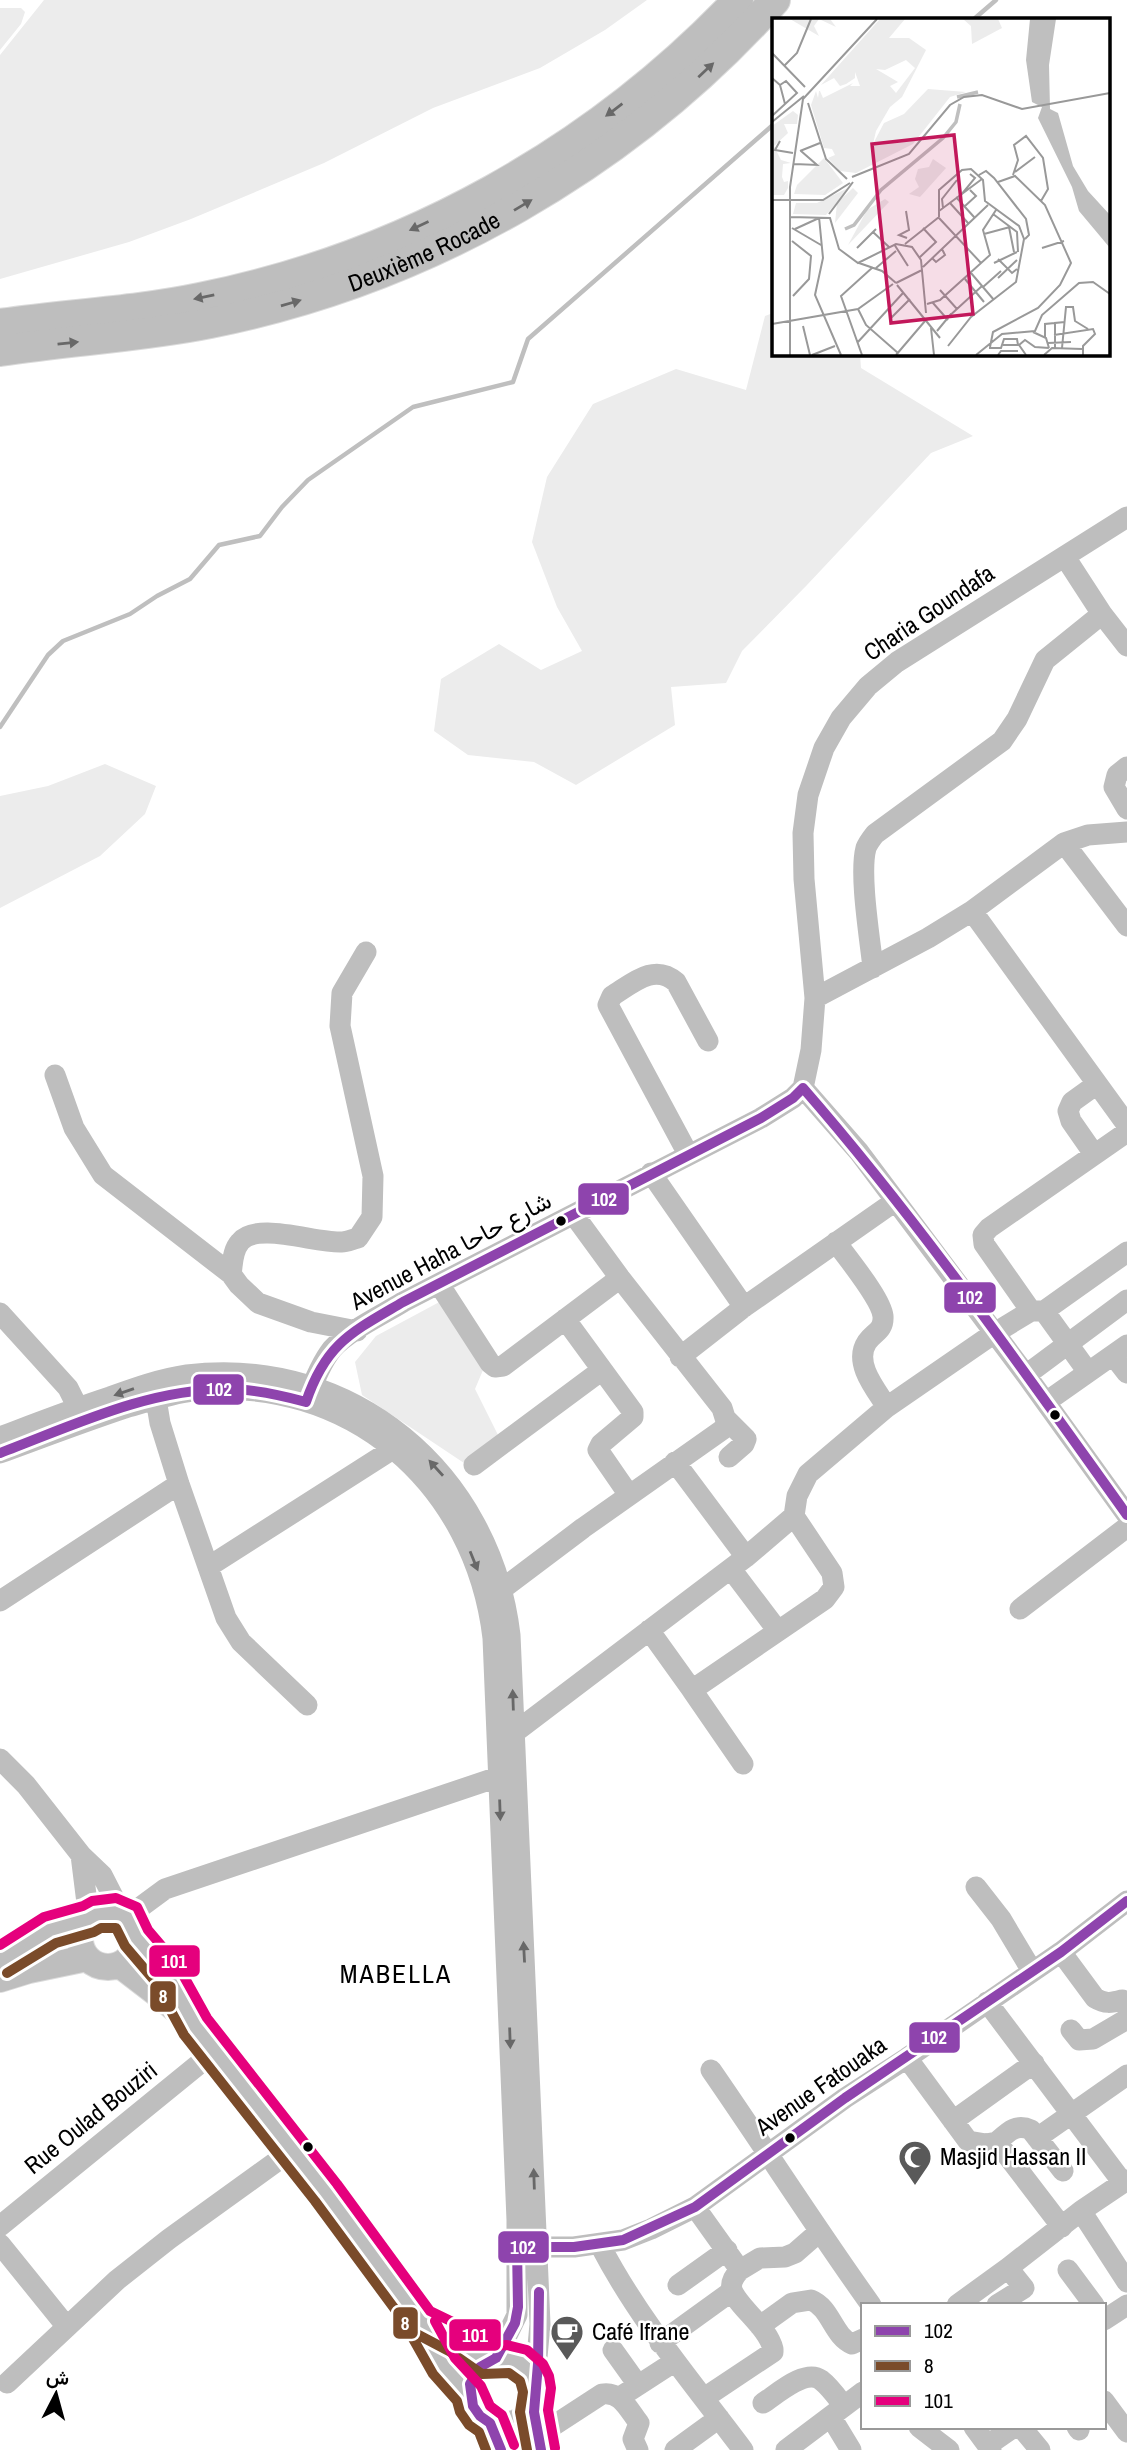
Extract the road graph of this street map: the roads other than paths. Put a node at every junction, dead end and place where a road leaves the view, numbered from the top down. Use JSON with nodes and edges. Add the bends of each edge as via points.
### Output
{"nodes":[{"id":1,"x":738,"y":0,"type":"edge"},
{"id":2,"x":775,"y":0,"type":"edge"},
{"id":3,"x":0,"y":324,"type":"edge"},
{"id":4,"x":0,"y":351,"type":"edge"},
{"id":5,"x":1127,"y":517,"type":"edge"},
{"id":6,"x":1065,"y":557,"type":"junction"},
{"id":7,"x":1102,"y":614,"type":"junction"},
{"id":8,"x":1127,"y":646,"type":"edge"},
{"id":9,"x":1127,"y":767,"type":"edge"},
{"id":10,"x":1127,"y":809,"type":"edge"},
{"id":11,"x":1127,"y":832,"type":"edge"},
{"id":12,"x":1064,"y":843,"type":"junction"},
{"id":13,"x":972,"y":911,"type":"junction"},
{"id":14,"x":1127,"y":926,"type":"edge"},
{"id":15,"x":366,"y":952,"type":"dead end"},
{"id":16,"x":873,"y":968,"type":"junction"},
{"id":17,"x":815,"y":998,"type":"junction"},
{"id":18,"x":708,"y":1041,"type":"dead end"},
{"id":19,"x":55,"y":1075,"type":"dead end"},
{"id":20,"x":1097,"y":1084,"type":"junction"},
{"id":21,"x":803,"y":1088,"type":"junction"},
{"id":22,"x":1127,"y":1125,"type":"edge"},
{"id":23,"x":1127,"y":1132,"type":"edge"},
{"id":24,"x":695,"y":1151,"type":"junction"},
{"id":25,"x":1094,"y":1154,"type":"junction"},
{"id":26,"x":650,"y":1174,"type":"junction"},
{"id":27,"x":894,"y":1202,"type":"junction"},
{"id":28,"x":575,"y":1215,"type":"junction"},
{"id":29,"x":836,"y":1242,"type":"junction"},
{"id":30,"x":1127,"y":1252,"type":"edge"},
{"id":31,"x":231,"y":1274,"type":"junction"},
{"id":32,"x":620,"y":1278,"type":"junction"},
{"id":33,"x":439,"y":1284,"type":"junction"},
{"id":34,"x":1127,"y":1300,"type":"edge"},
{"id":35,"x":744,"y":1307,"type":"junction"},
{"id":36,"x":1038,"y":1311,"type":"junction"},
{"id":37,"x":0,"y":1313,"type":"edge"},
{"id":38,"x":565,"y":1320,"type":"junction"},
{"id":39,"x":357,"y":1331,"type":"junction"},
{"id":40,"x":993,"y":1334,"type":"junction"},
{"id":41,"x":1068,"y":1344,"type":"junction"},
{"id":42,"x":1120,"y":1350,"type":"edge"},
{"id":43,"x":680,"y":1357,"type":"junction"},
{"id":44,"x":602,"y":1370,"type":"junction"},
{"id":45,"x":1088,"y":1372,"type":"junction"},
{"id":46,"x":1127,"y":1373,"type":"edge"},
{"id":47,"x":1026,"y":1375,"type":"junction"},
{"id":48,"x":154,"y":1390,"type":"junction"},
{"id":49,"x":309,"y":1394,"type":"junction"},
{"id":50,"x":1046,"y":1402,"type":"junction"},
{"id":51,"x":887,"y":1407,"type":"junction"},
{"id":52,"x":82,"y":1414,"type":"junction"},
{"id":53,"x":727,"y":1420,"type":"junction"},
{"id":54,"x":0,"y":1437,"type":"edge"},
{"id":55,"x":393,"y":1449,"type":"junction"},
{"id":56,"x":0,"y":1453,"type":"edge"},
{"id":57,"x":729,"y":1457,"type":"dead end"},
{"id":58,"x":675,"y":1462,"type":"junction"},
{"id":59,"x":474,"y":1465,"type":"dead end"},
{"id":60,"x":179,"y":1484,"type":"junction"},
{"id":61,"x":629,"y":1495,"type":"junction"},
{"id":62,"x":1127,"y":1515,"type":"edge"},
{"id":63,"x":794,"y":1516,"type":"junction"},
{"id":64,"x":1127,"y":1527,"type":"edge"},
{"id":65,"x":738,"y":1563,"type":"junction"},
{"id":66,"x":208,"y":1567,"type":"junction"},
{"id":67,"x":495,"y":1594,"type":"junction"},
{"id":68,"x":0,"y":1601,"type":"edge"},
{"id":69,"x":1020,"y":1609,"type":"dead end"},
{"id":70,"x":649,"y":1630,"type":"junction"},
{"id":71,"x":778,"y":1631,"type":"junction"},
{"id":72,"x":692,"y":1690,"type":"junction"},
{"id":73,"x":307,"y":1704,"type":"dead end"},
{"id":74,"x":514,"y":1733,"type":"junction"},
{"id":75,"x":0,"y":1759,"type":"edge"},
{"id":76,"x":743,"y":1764,"type":"dead end"},
{"id":77,"x":507,"y":1773,"type":"junction"},
{"id":78,"x":81,"y":1855,"type":"junction"},
{"id":79,"x":976,"y":1887,"type":"dead end"},
{"id":80,"x":1127,"y":1901,"type":"edge"},
{"id":81,"x":89,"y":1919,"type":"junction"},
{"id":82,"x":129,"y":1924,"type":"junction"},
{"id":83,"x":1061,"y":1952,"type":"junction"},
{"id":84,"x":87,"y":1958,"type":"junction"},
{"id":85,"x":0,"y":1961,"type":"edge"},
{"id":86,"x":120,"y":1965,"type":"junction"},
{"id":87,"x":1032,"y":1972,"type":"junction"},
{"id":88,"x":0,"y":1979,"type":"edge"},
{"id":89,"x":987,"y":2002,"type":"junction"},
{"id":90,"x":1126,"y":2005,"type":"edge"},
{"id":91,"x":195,"y":2026,"type":"junction"},
{"id":92,"x":1071,"y":2030,"type":"dead end"},
{"id":93,"x":215,"y":2051,"type":"junction"},
{"id":94,"x":907,"y":2058,"type":"junction"},
{"id":95,"x":1034,"y":2063,"type":"junction"},
{"id":96,"x":711,"y":2070,"type":"dead end"},
{"id":97,"x":1127,"y":2075,"type":"edge"},
{"id":98,"x":1073,"y":2113,"type":"junction"},
{"id":99,"x":953,"y":2121,"type":"junction"},
{"id":100,"x":1037,"y":2138,"type":"junction"},
{"id":101,"x":997,"y":2142,"type":"junction"},
{"id":102,"x":291,"y":2151,"type":"junction"},
{"id":103,"x":769,"y":2153,"type":"junction"},
{"id":104,"x":1063,"y":2171,"type":"dead end"},
{"id":105,"x":1125,"y":2182,"type":"edge"},
{"id":106,"x":695,"y":2207,"type":"junction"},
{"id":107,"x":1081,"y":2211,"type":"junction"},
{"id":108,"x":0,"y":2226,"type":"edge"},
{"id":109,"x":1062,"y":2227,"type":"junction"},
{"id":110,"x":819,"y":2232,"type":"junction"},
{"id":111,"x":0,"y":2244,"type":"edge"},
{"id":112,"x":600,"y":2245,"type":"junction"},
{"id":113,"x":527,"y":2247,"type":"junction"},
{"id":114,"x":727,"y":2250,"type":"junction"},
{"id":115,"x":1119,"y":2250,"type":"edge"},
{"id":116,"x":1009,"y":2268,"type":"junction"},
{"id":117,"x":740,"y":2270,"type":"junction"},
{"id":118,"x":1068,"y":2270,"type":"dead end"},
{"id":119,"x":1127,"y":2282,"type":"edge"},
{"id":120,"x":678,"y":2285,"type":"dead end"},
{"id":121,"x":732,"y":2291,"type":"junction"},
{"id":122,"x":1030,"y":2297,"type":"edge"},
{"id":123,"x":870,"y":2303,"type":"edge"},
{"id":124,"x":960,"y":2303,"type":"edge"},
{"id":125,"x":1005,"y":2303,"type":"edge"},
{"id":126,"x":1093,"y":2303,"type":"edge"},
{"id":127,"x":1127,"y":2305,"type":"edge"},
{"id":128,"x":1106,"y":2319,"type":"edge"},
{"id":129,"x":421,"y":2322,"type":"junction"},
{"id":130,"x":67,"y":2326,"type":"junction"},
{"id":131,"x":761,"y":2326,"type":"junction"},
{"id":132,"x":861,"y":2340,"type":"edge"},
{"id":133,"x":660,"y":2343,"type":"junction"},
{"id":134,"x":613,"y":2350,"type":"dead end"},
{"id":135,"x":492,"y":2360,"type":"junction"},
{"id":136,"x":674,"y":2362,"type":"junction"},
{"id":137,"x":536,"y":2379,"type":"junction"},
{"id":138,"x":7,"y":2383,"type":"dead end"},
{"id":139,"x":629,"y":2391,"type":"junction"},
{"id":140,"x":861,"y":2393,"type":"edge"},
{"id":141,"x":470,"y":2394,"type":"junction"},
{"id":142,"x":704,"y":2398,"type":"junction"},
{"id":143,"x":763,"y":2403,"type":"dead end"},
{"id":144,"x":1106,"y":2404,"type":"edge"},
{"id":145,"x":533,"y":2408,"type":"junction"},
{"id":146,"x":837,"y":2411,"type":"junction"},
{"id":147,"x":719,"y":2418,"type":"junction"},
{"id":148,"x":921,"y":2429,"type":"edge"},
{"id":149,"x":976,"y":2429,"type":"edge"},
{"id":150,"x":1012,"y":2429,"type":"edge"},
{"id":151,"x":1023,"y":2429,"type":"edge"},
{"id":152,"x":1127,"y":2432,"type":"edge"},
{"id":153,"x":496,"y":2442,"type":"edge"},
{"id":154,"x":540,"y":2442,"type":"edge"},
{"id":155,"x":937,"y":2447,"type":"edge"},
{"id":156,"x":681,"y":2448,"type":"edge"},
{"id":157,"x":990,"y":2448,"type":"edge"},
{"id":158,"x":638,"y":2450,"type":"edge"},
{"id":159,"x":743,"y":2450,"type":"edge"},
{"id":160,"x":786,"y":2450,"type":"edge"},
{"id":161,"x":851,"y":2450,"type":"edge"},
{"id":162,"x":1040,"y":2450,"type":"edge"}],
"edges":[{"from":1,"to":3,"type":"highway","name":"Deuxième Rocade","one_way":true,"via":[[673,63],[586,131],[492,190],[412,230],[330,263],[212,296]]},
{"from":4,"to":2,"type":"highway","name":"Deuxième Rocade","one_way":true,"via":[[223,321],[345,286],[431,252],[553,187],[629,134],[701,75]]},
{"from":5,"to":6,"type":"street","name":"Charia Goundafa"},
{"from":6,"to":7,"type":"street"},
{"from":6,"to":17,"type":"street","name":"Charia Goundafa","via":[[897,662],[868,686],[841,718],[824,748],[808,795],[803,833]]},
{"from":7,"to":8,"type":"street"},
{"from":7,"to":16,"type":"street","via":[[1045,660],[1002,741],[869,843],[864,858],[865,890]]},
{"from":9,"to":10,"type":"street","via":[[1114,780],[1116,794]]},
{"from":11,"to":12,"type":"street","via":[[1088,835]]},
{"from":12,"to":13,"type":"street"},
{"from":12,"to":14,"type":"street"},
{"from":13,"to":16,"type":"street"},
{"from":13,"to":20,"type":"street"},
{"from":15,"to":31,"type":"street","via":[[342,993],[340,1026],[373,1176],[372,1217],[358,1238],[341,1242],[251,1234],[234,1253]]},
{"from":16,"to":17,"type":"street"},
{"from":17,"to":21,"type":"street","name":"Charia Goundafa"},
{"from":18,"to":24,"type":"street","via":[[668,975],[652,974],[613,998]]},
{"from":19,"to":31,"type":"street","via":[[74,1128],[103,1175]]},
{"from":20,"to":22,"type":"street"},
{"from":20,"to":25,"type":"street","via":[[1072,1102],[1068,1111]]},
{"from":21,"to":24,"type":"street","name":"Avenue Haha شارع حاحا","via":[[782,1106]]},
{"from":21,"to":27,"type":"street","via":[[859,1152]]},
{"from":23,"to":25,"type":"street"},
{"from":24,"to":26,"type":"street","name":"Avenue Haha شارع حاحا"},
{"from":25,"to":36,"type":"street","via":[[983,1235],[984,1244]]},
{"from":26,"to":28,"type":"street","name":"Avenue Haha شارع حاحا"},
{"from":26,"to":35,"type":"street"},
{"from":27,"to":29,"type":"street"},
{"from":27,"to":40,"type":"street"},
{"from":28,"to":32,"type":"street"},
{"from":28,"to":33,"type":"street","name":"Avenue Haha شارع حاحا"},
{"from":29,"to":35,"type":"street"},
{"from":29,"to":51,"type":"street","via":[[881,1308],[880,1331],[867,1342],[863,1357],[866,1374]]},
{"from":30,"to":36,"type":"street"},
{"from":31,"to":39,"type":"street","via":[[258,1303],[311,1322]]},
{"from":32,"to":38,"type":"street"},
{"from":32,"to":43,"type":"street"},
{"from":33,"to":38,"type":"street","via":[[495,1367],[503,1366]]},
{"from":33,"to":39,"type":"street","name":"Avenue Haha شارع حاحا"},
{"from":34,"to":41,"type":"street"},
{"from":35,"to":43,"type":"street"},
{"from":36,"to":40,"type":"street"},
{"from":36,"to":41,"type":"street"},
{"from":37,"to":52,"type":"street","via":[[68,1388]]},
{"from":38,"to":44,"type":"street"},
{"from":39,"to":49,"type":"street","name":"Avenue Haha شارع حاحا","via":[[333,1348]]},
{"from":40,"to":47,"type":"street"},
{"from":40,"to":51,"type":"street"},
{"from":41,"to":45,"type":"street"},
{"from":41,"to":47,"type":"street"},
{"from":42,"to":45,"type":"street"},
{"from":42,"to":46,"type":"street"},
{"from":43,"to":53,"type":"street"},
{"from":44,"to":59,"type":"street"},
{"from":44,"to":61,"type":"street","via":[[633,1412],[598,1450]]},
{"from":45,"to":50,"type":"street"},
{"from":47,"to":50,"type":"street"},
{"from":48,"to":49,"type":"street"},
{"from":48,"to":52,"type":"street"},
{"from":48,"to":60,"type":"street"},
{"from":49,"to":55,"type":"street"},
{"from":67,"to":49,"type":"street","one_way":true,"via":[[490,1553],[474,1520],[422,1452],[388,1424],[351,1403]]},
{"from":50,"to":62,"type":"street"},
{"from":51,"to":63,"type":"street","via":[[808,1474]]},
{"from":52,"to":54,"type":"street"},
{"from":52,"to":56,"type":"street"},
{"from":53,"to":57,"type":"street","via":[[746,1439]]},
{"from":53,"to":58,"type":"street","via":[[722,1430]]},
{"from":55,"to":66,"type":"street"},
{"from":55,"to":67,"type":"street","one_way":true,"via":[[434,1490]]},
{"from":58,"to":61,"type":"street"},
{"from":58,"to":65,"type":"street"},
{"from":60,"to":66,"type":"street"},
{"from":60,"to":68,"type":"street"},
{"from":61,"to":67,"type":"street"},
{"from":63,"to":65,"type":"street"},
{"from":63,"to":71,"type":"street","via":[[832,1573],[834,1587],[825,1599]]},
{"from":64,"to":69,"type":"street"},
{"from":65,"to":70,"type":"street"},
{"from":65,"to":71,"type":"street"},
{"from":66,"to":73,"type":"street","via":[[226,1618],[241,1642]]},
{"from":74,"to":67,"type":"street","one_way":true,"via":[[510,1635]]},
{"from":67,"to":77,"type":"street","via":[[493,1638]]},
{"from":70,"to":72,"type":"street"},
{"from":70,"to":74,"type":"street"},
{"from":71,"to":72,"type":"street"},
{"from":72,"to":76,"type":"street"},
{"from":74,"to":77,"type":"street"},
{"from":75,"to":78,"type":"street"},
{"from":77,"to":82,"type":"street","via":[[165,1889]]},
{"from":77,"to":113,"type":"street"},
{"from":78,"to":81,"type":"street"},
{"from":78,"to":82,"type":"street","via":[[102,1875]]},
{"from":79,"to":87,"type":"street"},
{"from":80,"to":83,"type":"street","name":"Avenue Fatouaka"},
{"from":81,"to":82,"type":"main road","via":[[104,1911]]},
{"from":81,"to":84,"type":"main road","via":[[80,1942]]},
{"from":81,"to":85,"type":"main road","via":[[50,1930]]},
{"from":82,"to":86,"type":"main road","via":[[132,1954]]},
{"from":82,"to":91,"type":"main road","via":[[166,1972]]},
{"from":83,"to":87,"type":"street","name":"Avenue Fatouaka"},
{"from":83,"to":90,"type":"street","via":[[1095,1998]]},
{"from":84,"to":86,"type":"main road","via":[[102,1967]]},
{"from":84,"to":88,"type":"main road"},
{"from":86,"to":91,"type":"main road"},
{"from":87,"to":89,"type":"street","name":"Avenue Fatouaka"},
{"from":89,"to":94,"type":"street","name":"Avenue Fatouaka"},
{"from":89,"to":95,"type":"street"},
{"from":90,"to":92,"type":"street","via":[[1088,2041],[1079,2040]]},
{"from":91,"to":93,"type":"main road"},
{"from":93,"to":102,"type":"main road"},
{"from":93,"to":108,"type":"street","name":"Rue Oulad Bouziri"},
{"from":94,"to":99,"type":"street"},
{"from":94,"to":103,"type":"street","name":"Avenue Fatouaka"},
{"from":95,"to":98,"type":"street"},
{"from":95,"to":99,"type":"street"},
{"from":96,"to":103,"type":"street"},
{"from":97,"to":98,"type":"street"},
{"from":98,"to":100,"type":"street"},
{"from":98,"to":105,"type":"street"},
{"from":99,"to":101,"type":"street","via":[[968,2141]]},
{"from":100,"to":101,"type":"street","via":[[1020,2127]]},
{"from":100,"to":104,"type":"street"},
{"from":101,"to":109,"type":"street"},
{"from":102,"to":129,"type":"main road"},
{"from":102,"to":130,"type":"street","via":[[169,2239]]},
{"from":103,"to":106,"type":"street","name":"Avenue Fatouaka"},
{"from":103,"to":110,"type":"street"},
{"from":105,"to":107,"type":"street"},
{"from":106,"to":112,"type":"street","name":"Avenue Fatouaka","via":[[651,2229]]},
{"from":106,"to":114,"type":"street"},
{"from":107,"to":109,"type":"street"},
{"from":107,"to":115,"type":"street"},
{"from":109,"to":116,"type":"street"},
{"from":110,"to":117,"type":"street","via":[[795,2253],[760,2258]]},
{"from":110,"to":123,"type":"street"},
{"from":111,"to":130,"type":"street"},
{"from":112,"to":113,"type":"street","name":"Avenue Fatouaka"},
{"from":112,"to":133,"type":"street"},
{"from":113,"to":135,"type":"street","via":[[517,2315]]},
{"from":113,"to":137,"type":"street","via":[[540,2323]]},
{"from":114,"to":117,"type":"street"},
{"from":114,"to":120,"type":"street"},
{"from":115,"to":119,"type":"street"},
{"from":116,"to":122,"type":"street"},
{"from":116,"to":124,"type":"street"},
{"from":117,"to":121,"type":"street"},
{"from":118,"to":126,"type":"street"},
{"from":121,"to":131,"type":"street"},
{"from":121,"to":133,"type":"street"},
{"from":122,"to":125,"type":"street"},
{"from":127,"to":128,"type":"street"},
{"from":129,"to":135,"type":"main road"},
{"from":129,"to":141,"type":"main road","via":[[444,2366]]},
{"from":130,"to":138,"type":"street"},
{"from":131,"to":132,"type":"street","via":[[792,2303],[811,2300],[823,2307],[845,2341]]},
{"from":131,"to":142,"type":"street","via":[[773,2352]]},
{"from":133,"to":136,"type":"street"},
{"from":134,"to":139,"type":"street"},
{"from":135,"to":137,"type":"main road","via":[[515,2360]]},
{"from":135,"to":141,"type":"main road","via":[[474,2375]]},
{"from":136,"to":139,"type":"street"},
{"from":136,"to":142,"type":"street"},
{"from":137,"to":145,"type":"main road","via":[[538,2394]]},
{"from":139,"to":154,"type":"street","via":[[601,2394]]},
{"from":139,"to":158,"type":"street","via":[[639,2423],[633,2439]]},
{"from":140,"to":146,"type":"street"},
{"from":141,"to":153,"type":"main road","via":[[472,2406]]},
{"from":142,"to":147,"type":"street"},
{"from":143,"to":146,"type":"street","via":[[813,2376],[821,2380]]},
{"from":144,"to":152,"type":"street"},
{"from":145,"to":153,"type":"main road","via":[[519,2422],[499,2425]]},
{"from":145,"to":154,"type":"main road"},
{"from":146,"to":160,"type":"street"},
{"from":146,"to":161,"type":"street"},
{"from":147,"to":156,"type":"street"},
{"from":147,"to":159,"type":"street"},
{"from":148,"to":155,"type":"street"},
{"from":149,"to":157,"type":"street"},
{"from":150,"to":157,"type":"street"},
{"from":151,"to":162,"type":"street"}]}
